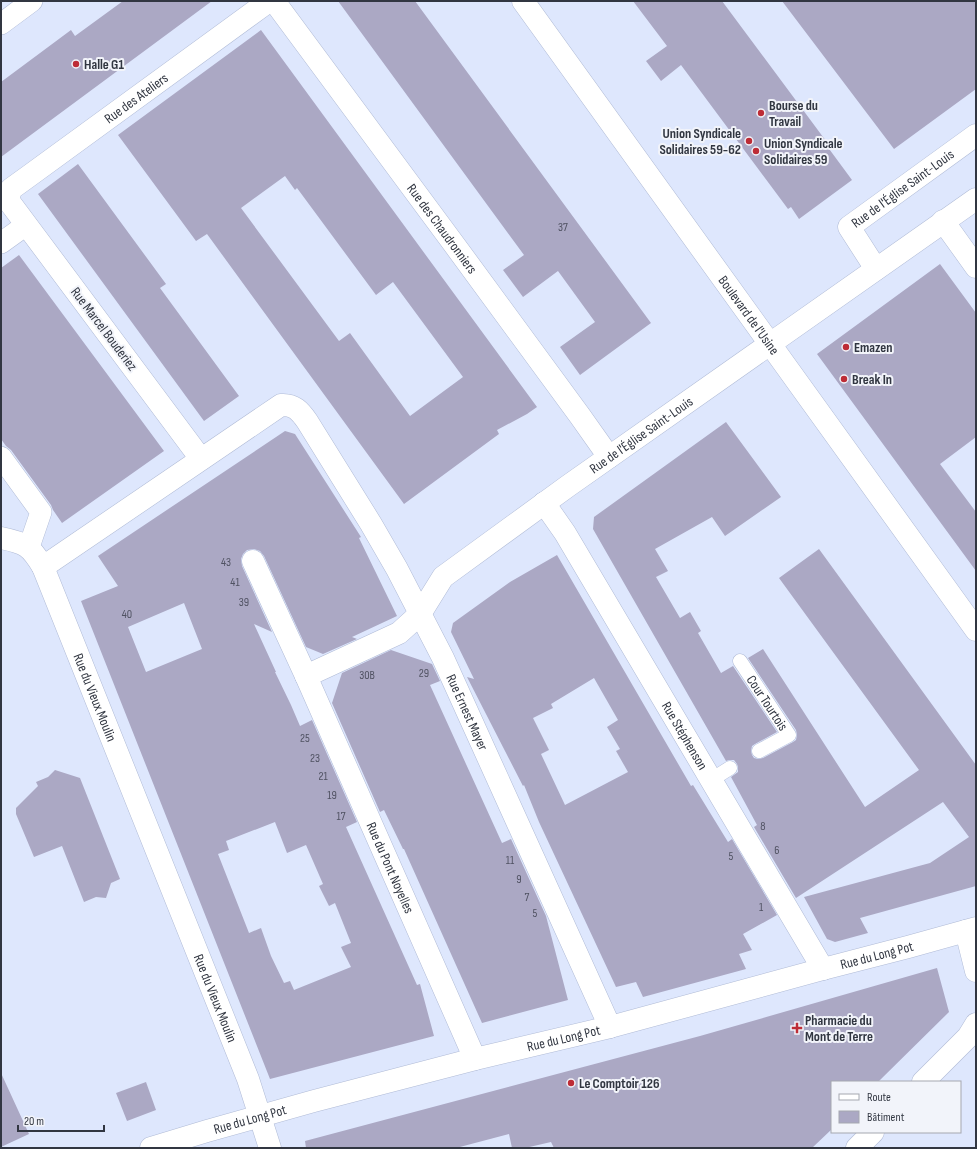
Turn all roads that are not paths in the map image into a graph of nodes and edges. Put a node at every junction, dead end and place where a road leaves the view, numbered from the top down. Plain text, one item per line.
1 (32, 1) edge
2 (269, 1) edge
3 (274, 1) edge
4 (523, 1) edge
5 (1, 24) edge
6 (976, 135) edge
7 (976, 199) edge
8 (8, 200) joint
9 (943, 221) junction
10 (26, 225) junction
11 (1, 243) edge
12 (976, 267) edge
13 (876, 269) junction
14 (770, 343) junction
15 (1, 457) edge
16 (609, 457) junction
17 (201, 459) junction
18 (544, 503) junction
19 (1, 538) edge
20 (29, 547) junction
21 (253, 560) dead end
22 (43, 567) junction
23 (420, 614) junction
24 (976, 630) edge
25 (740, 662) dead end
26 (306, 676) junction
27 (759, 751) dead end
28 (730, 768) dead end
29 (711, 780) junction
30 (971, 930) edge
31 (822, 969) junction
32 (976, 971) edge
33 (976, 1024) edge
34 (610, 1027) junction
35 (475, 1059) junction
36 (924, 1081) edge
37 (260, 1116) junction
38 (872, 1133) edge
39 (151, 1148) edge
40 (270, 1148) edge
41 (857, 1148) edge

1 - 5 street
2 - 8 street, Rue des Ateliers
3 - 16 street, Rue des Chaudronniers
4 - 14 street, Boulevard de l'Usine
6 - 13 street, Rue de l'Église Saint-Louis
7 - 9 street, Rue de l'Église Saint-Louis
8 - 10 street, Rue Marcel Bouderiez
9 - 12 street
9 - 13 street, Rue de l'Église Saint-Louis
10 - 11 street
10 - 17 street, Rue Marcel Bouderiez
13 - 14 street, Rue de l'Église Saint-Louis
14 - 16 street, Rue de l'Église Saint-Louis
14 - 24 street, Boulevard de l'Usine
15 - 20 street
16 - 18 street, Rue de l'Église Saint-Louis
17 - 22 street
17 - 23 street, Rue Ernest Mayer
18 - 23 street, Rue de l'Église Saint-Louis
18 - 29 street, Rue Stéphenson
19 - 20 street
20 - 22 street, Rue du Vieux Moulin
21 - 26 street, Rue du Pont Noyelles
22 - 37 street, Rue du Vieux Moulin
23 - 26 street
23 - 34 street, Rue Ernest Mayer
25 - 27 lane, Cour Tourtois
26 - 35 street, Rue du Pont Noyelles
28 - 29 lane
29 - 31 street, Rue Stéphenson
30 - 31 street, Rue du Long Pot
30 - 32 street
31 - 34 street, Rue du Long Pot
33 - 36 street
34 - 35 street, Rue du Long Pot
35 - 37 street, Rue du Long Pot
37 - 39 street, Rue du Long Pot
37 - 40 street, Rue du Vieux Moulin
38 - 41 street

